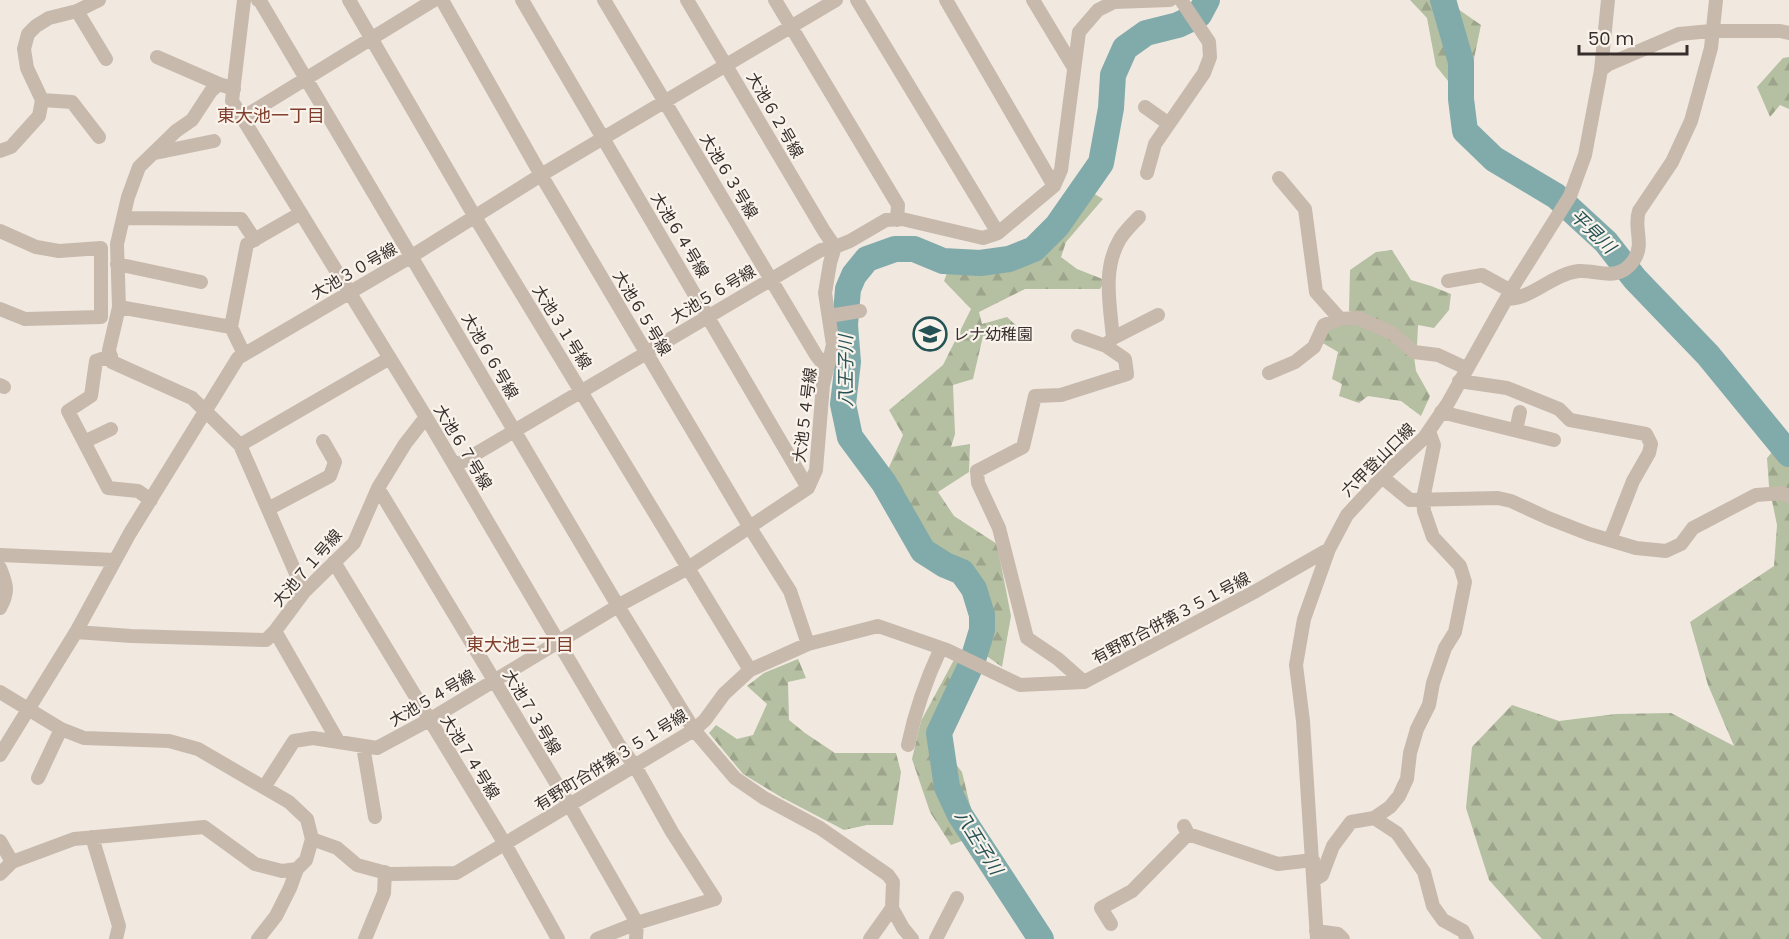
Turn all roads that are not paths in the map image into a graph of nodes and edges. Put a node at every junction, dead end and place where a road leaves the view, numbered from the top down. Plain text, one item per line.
1 (99, 0) edge
2 (244, 0) edge
3 (258, 0) edge
4 (349, 0) edge
5 (434, 0) edge
6 (442, 0) edge
7 (522, 0) edge
8 (604, 0) edge
9 (687, 0) edge
10 (775, 0) edge
11 (836, 0) edge
12 (858, 0) edge
13 (946, 0) edge
14 (1033, 0) edge
15 (1608, 0) edge
16 (1716, 0) edge
17 (1114, 1) edge
18 (1178, 1) edge
19 (77, 11) junction
20 (792, 27) junction
21 (1711, 31) junction
22 (1789, 33) edge
23 (371, 38) junction
24 (157, 57) dead end
25 (106, 59) dead end
26 (726, 64) junction
27 (1074, 68) junction
28 (1600, 70) junction
29 (306, 80) junction
30 (219, 84) junction
31 (234, 89) junction
32 (42, 100) junction
33 (665, 102) junction
34 (1145, 107) dead end
35 (242, 118) junction
36 (1169, 124) junction
37 (99, 136) dead end
38 (603, 138) junction
39 (214, 141) dead end
40 (0, 151) edge
41 (153, 153) junction
42 (1147, 173) dead end
43 (541, 175) junction
44 (1279, 177) dead end
45 (1054, 186) junction
46 (301, 213) junction
47 (1139, 217) dead end
48 (123, 218) junction
49 (475, 218) junction
50 (897, 220) junction
51 (0, 231) edge
52 (998, 233) junction
53 (255, 240) junction
54 (835, 247) junction
55 (412, 256) junction
56 (117, 264) junction
57 (772, 279) junction
58 (1448, 281) dead end
59 (201, 282) dead end
60 (350, 292) junction
61 (1509, 295) junction
62 (119, 307) junction
63 (0, 309) edge
64 (860, 311) dead end
65 (1158, 315) dead end
66 (709, 316) junction
67 (831, 316) junction
68 (1340, 319) junction
69 (231, 327) junction
70 (1078, 336) dead end
71 (1109, 342) junction
72 (647, 353) junction
73 (244, 354) junction
74 (111, 356) junction
75 (390, 357) junction
76 (827, 369) junction
77 (1269, 373) dead end
78 (1463, 374) junction
79 (583, 392) junction
80 (206, 411) junction
81 (1441, 412) junction
82 (1520, 412) dead end
83 (426, 417) junction
84 (111, 429) dead end
85 (1516, 430) junction
86 (1429, 431) junction
87 (515, 432) junction
88 (1554, 440) dead end
89 (323, 441) dead end
90 (84, 442) junction
91 (240, 445) junction
92 (455, 466) junction
93 (1382, 477) junction
94 (378, 488) junction
95 (808, 488) junction
96 (1789, 496) edge
97 (1423, 499) junction
98 (151, 500) junction
99 (268, 508) junction
100 (750, 526) junction
101 (1610, 540) junction
102 (1329, 549) junction
103 (0, 555) edge
104 (115, 560) junction
105 (334, 562) junction
106 (0, 568) edge
107 (688, 568) junction
108 (304, 592) junction
109 (618, 606) junction
110 (0, 608) edge
111 (275, 631) junction
112 (76, 632) junction
113 (559, 642) junction
114 (808, 644) junction
115 (941, 648) junction
116 (750, 670) junction
117 (494, 681) junction
118 (1084, 682) junction
119 (0, 692) edge
120 (29, 709) junction
121 (429, 720) junction
122 (61, 729) junction
123 (694, 730) junction
124 (338, 741) junction
125 (363, 746) junction
126 (908, 746) dead end
127 (0, 755) edge
128 (635, 766) junction
129 (38, 778) dead end
130 (265, 786) junction
131 (570, 806) junction
132 (375, 817) dead end
133 (1374, 818) junction
134 (92, 837) junction
135 (312, 839) junction
136 (0, 841) edge
137 (505, 844) junction
138 (1313, 860) junction
139 (12, 862) junction
140 (297, 869) junction
141 (385, 873) junction
142 (0, 874) edge
143 (1314, 880) junction
144 (957, 898) dead end
145 (892, 909) junction
146 (637, 923) junction
147 (1111, 924) dead end
148 (1316, 935) edge
149 (116, 939) edge
150 (258, 939) edge
151 (365, 939) edge
152 (558, 939) edge
153 (597, 939) edge
154 (636, 939) edge
155 (870, 939) edge
156 (912, 939) edge
157 (936, 939) edge
158 (1343, 939) edge
159 (1467, 939) edge

1 - 19 street
2 - 31 street, 大池６７号線
3 - 29 street, 大池６６号線
4 - 23 street, 大池３１号線
5 - 23 street
6 - 43 street, 大池６５号線
7 - 38 street, 大池６４号線
8 - 33 street, 大池６３号線
9 - 26 street, 大池６２号線
10 - 20 street
11 - 20 street, 大池３０号線
12 - 52 street
13 - 45 street
14 - 27 street
15 - 28 street, 六甲登山口線
16 - 21 street
17 - 18 street
17 - 27 street
18 - 36 street
19 - 25 street
19 - 32 street
20 - 26 street, 大池３０号線
20 - 50 street
21 - 22 street
21 - 28 street
21 - 61 street
23 - 29 street
23 - 49 street, 大池３１号線
24 - 30 street
26 - 33 street, 大池３０号線
26 - 54 street, 大池６２号線
27 - 45 street
28 - 61 street, 六甲登山口線
29 - 35 street
29 - 55 street, 大池６６号線
30 - 31 street
30 - 41 street
31 - 35 street, 大池６７号線
32 - 37 street
32 - 40 street
33 - 38 street, 大池３０号線
33 - 57 street, 大池６３号線
34 - 36 street
35 - 46 street, 大池６７号線
36 - 42 street
38 - 43 street, 大池３０号線
38 - 66 street, 大池６４号線
39 - 41 street
41 - 48 street
43 - 49 street, 大池３０号線
43 - 72 street, 大池６５号線
44 - 68 street
45 - 52 street
46 - 53 street
46 - 60 street, 大池６７号線
47 - 71 street
48 - 53 street
48 - 56 street
49 - 55 street, 大池３０号線
49 - 79 street, 大池３１号線
50 - 52 street
50 - 54 street
51 - 63 street
53 - 69 street
54 - 57 street, 大池５６号線
54 - 67 street, 大池５４号線
55 - 60 street, 大池３０号線
55 - 87 street, 大池６６号線
56 - 59 street
56 - 62 street
57 - 66 street, 大池５６号線
57 - 76 street, 大池６３号線
58 - 61 street
60 - 73 street, 大池３０号線
60 - 75 street, 大池６７号線
61 - 78 street, 六甲登山口線
62 - 69 street
62 - 74 street
64 - 67 street
65 - 71 street
66 - 72 street, 大池５６号線
66 - 95 street, 大池６４号線
67 - 76 street, 大池５４号線
68 - 77 street
68 - 78 street
69 - 73 street
70 - 71 street
71 - 118 street
72 - 79 street, 大池５６号線
72 - 100 street, 大池６５号線
73 - 80 street, 大池３０号線
74 - 80 street
74 - 90 street
75 - 83 street, 大池６７号線
75 - 91 street
76 - 95 street, 大池５４号線
78 - 81 street, 六甲登山口線
78 - 101 street
79 - 87 street, 大池５６号線
79 - 107 street, 大池３１号線
80 - 91 street
80 - 98 street, 大池３０号線
81 - 85 street
81 - 86 street, 六甲登山口線
82 - 85 street
83 - 92 street, 大池６７号線
83 - 94 street, 大池７１号線
84 - 90 street
85 - 88 street
86 - 93 street, 六甲登山口線
86 - 97 street
87 - 92 street, 大池５６号線
87 - 109 street, 大池６６号線
89 - 99 street
90 - 98 street
91 - 99 street
92 - 113 street, 大池６７号線
93 - 97 street
93 - 102 street, 六甲登山口線
94 - 105 street, 大池７１号線
94 - 117 street, 大池７３号線
95 - 100 street, 大池５４号線
96 - 101 street
97 - 101 street
97 - 133 street
98 - 104 street, 大池３０号線
99 - 108 street
100 - 107 street, 大池５４号線
100 - 114 street, 大池６５号線
102 - 118 street, 有野町合併第３５１号線
102 - 138 street, 六甲登山口線
103 - 104 street
104 - 112 street, 大池３０号線
105 - 108 street, 大池７１号線
105 - 121 street, 大池７４号線
106 - 110 street
107 - 109 street, 大池５４号線
107 - 116 street, 大池３１号線
108 - 111 street, 大池７１号線
109 - 113 street, 大池５４号線
109 - 123 street, 大池６６号線
111 - 112 street
111 - 124 street, 大池７１号線
112 - 120 street, 大池３０号線
113 - 117 street, 大池５４号線
113 - 128 street, 大池６７号線
114 - 115 street, 有野町合併第３５１号線
114 - 116 street, 有野町合併第３５１号線
115 - 118 street, 有野町合併第３５１号線
115 - 126 street
116 - 123 street, 有野町合併第３５１号線
117 - 121 street, 大池５４号線
117 - 131 street, 大池７３号線
119 - 120 street
120 - 122 street
120 - 127 street, 大池３０号線
121 - 125 street, 大池５４号線
121 - 137 street, 大池７４号線
122 - 129 street
122 - 130 street
123 - 128 street, 有野町合併第３５１号線
123 - 145 street, 大池６６号線
124 - 125 street, 大池５４号線
124 - 130 street, 大池５４号線
125 - 132 street
128 - 131 street, 有野町合併第３５１号線
128 - 146 street, 大池６７号線
130 - 135 street
131 - 137 street, 有野町合併第３５１号線
131 - 146 street, 大池７３号線
133 - 143 street
133 - 159 street
134 - 139 street
134 - 140 street
134 - 149 street
135 - 140 street
135 - 141 street, 有野町合併第３５１号線
136 - 139 street
137 - 141 street, 有野町合併第３５１号線
137 - 152 street, 大池７４号線
138 - 143 street, 六甲登山口線
138 - 147 street
139 - 142 street
140 - 150 street
141 - 151 street
143 - 148 street, 六甲登山口線
144 - 157 street
145 - 155 street
145 - 156 street
146 - 153 street
146 - 154 street
148 - 158 street

